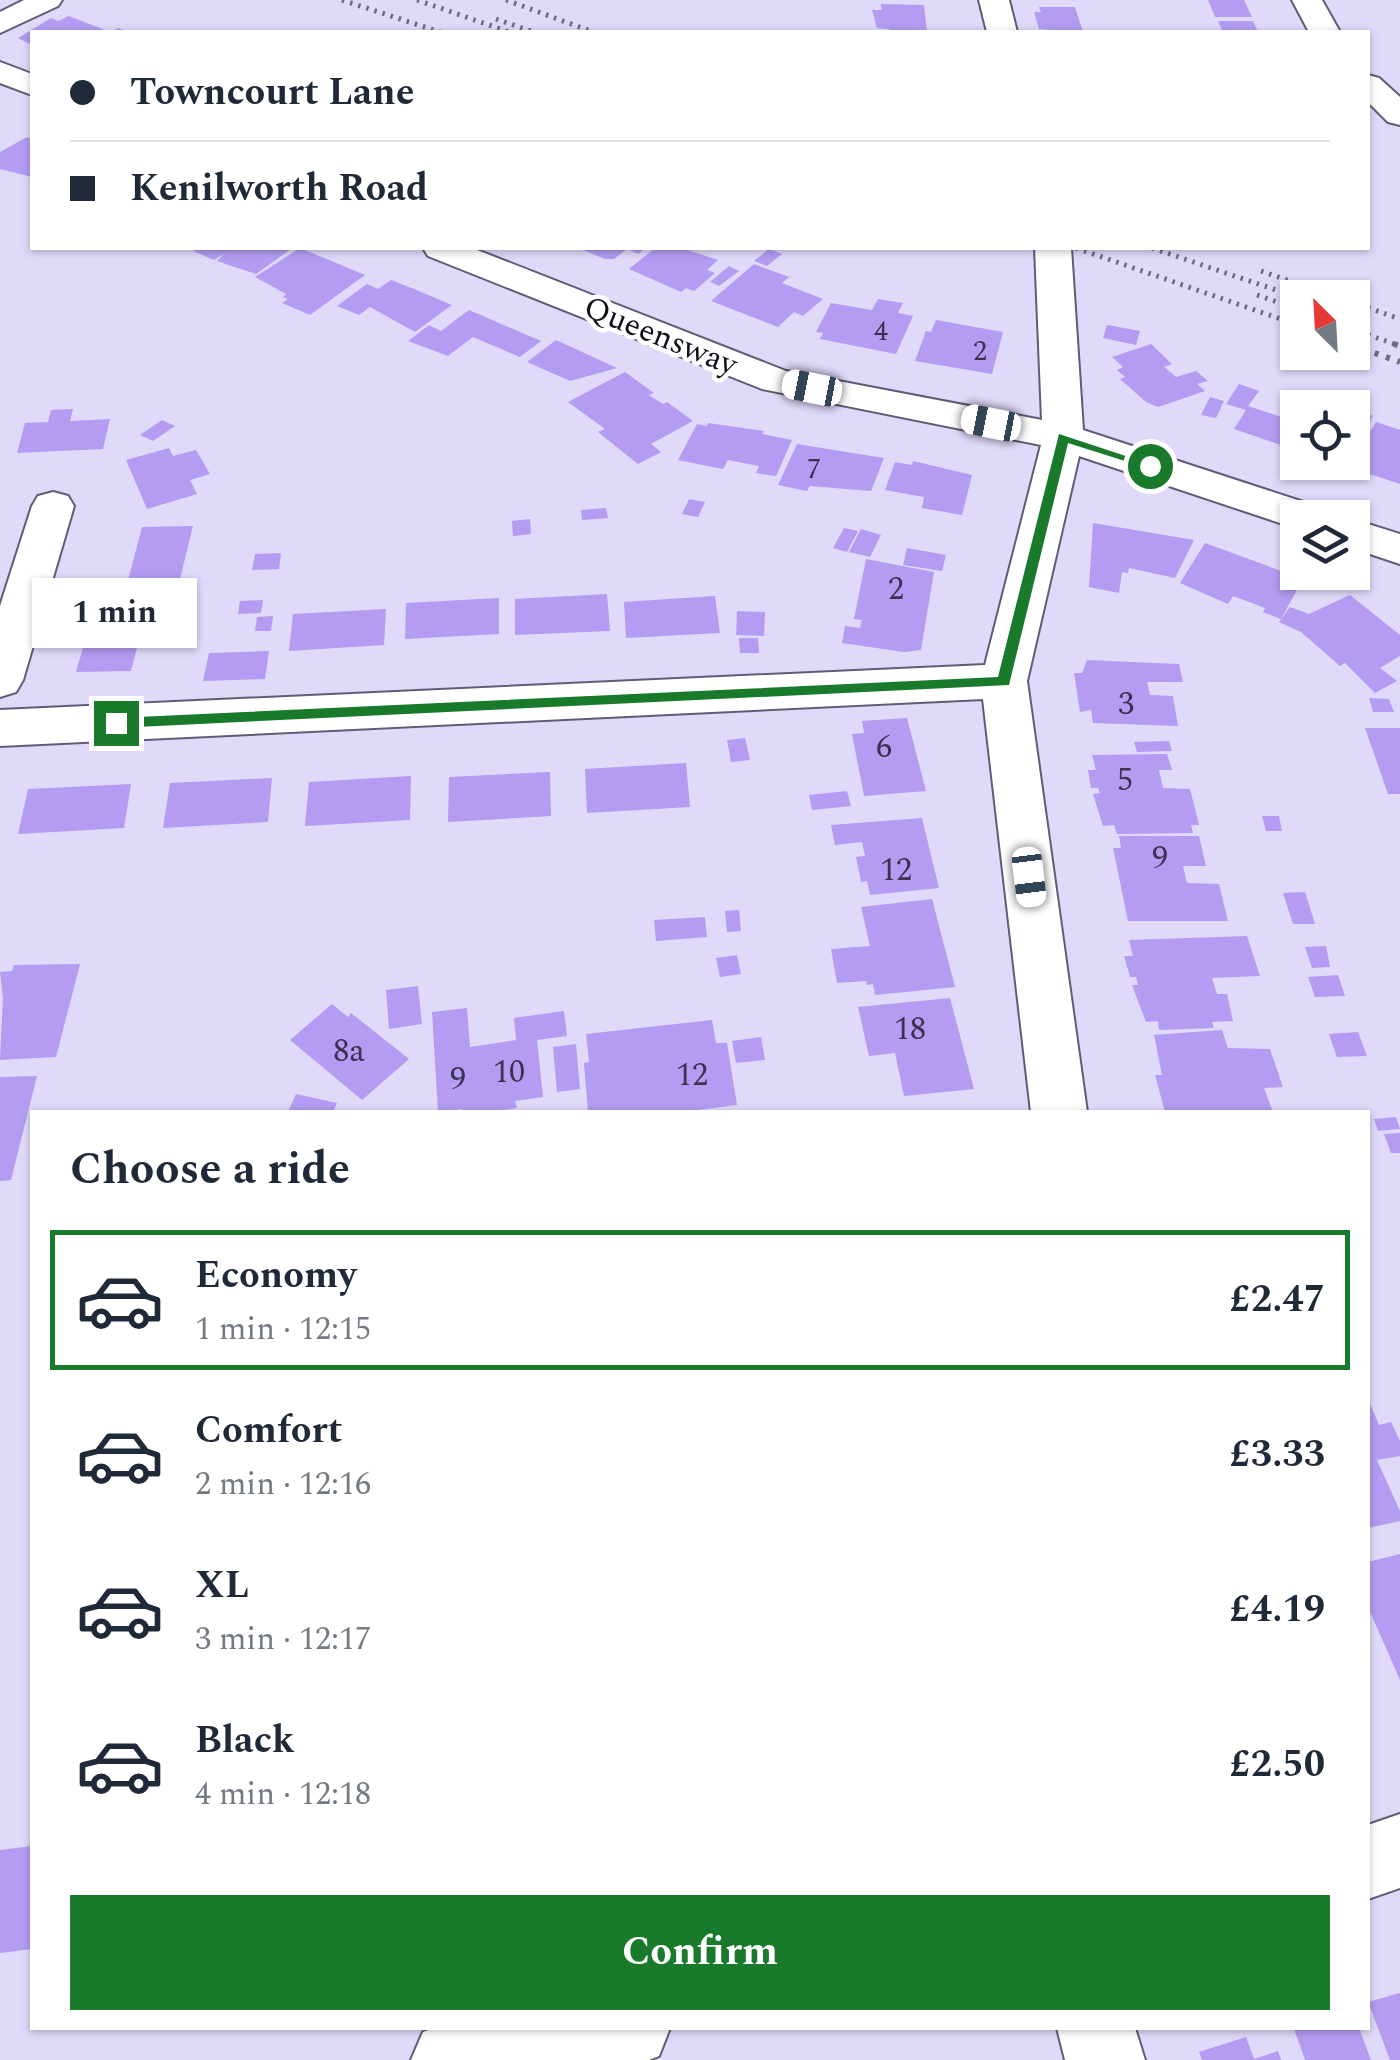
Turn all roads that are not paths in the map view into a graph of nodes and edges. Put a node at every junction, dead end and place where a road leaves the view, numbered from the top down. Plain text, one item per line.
1 (46, 0) edge
2 (994, 0) edge
3 (1307, 0) edge
4 (0, 24) edge
5 (1002, 30) edge
6 (1323, 30) edge
7 (0, 72) edge
8 (30, 84) edge
9 (1370, 88) edge
10 (1400, 114) edge
11 (446, 250) edge
12 (1053, 250) edge
13 (1063, 437) junction
14 (53, 506) dead end
15 (1280, 509) edge
16 (1370, 539) edge
17 (1400, 548) edge
18 (0, 680) edge
19 (1004, 681) junction
20 (0, 728) edge
21 (1059, 1110) edge
22 (1400, 1850) edge
23 (1370, 1861) edge
24 (620, 2030) edge
25 (1097, 2030) edge
26 (450, 2060) edge
27 (1106, 2060) edge

1 - 4 street
2 - 5 street
3 - 6 street
7 - 8 street
9 - 10 street
11 - 13 street, Queensway
12 - 13 street
13 - 15 street, Queensway
13 - 19 street
14 - 18 street
16 - 17 street
19 - 20 street
19 - 21 street
22 - 23 street
24 - 26 street
25 - 27 street

